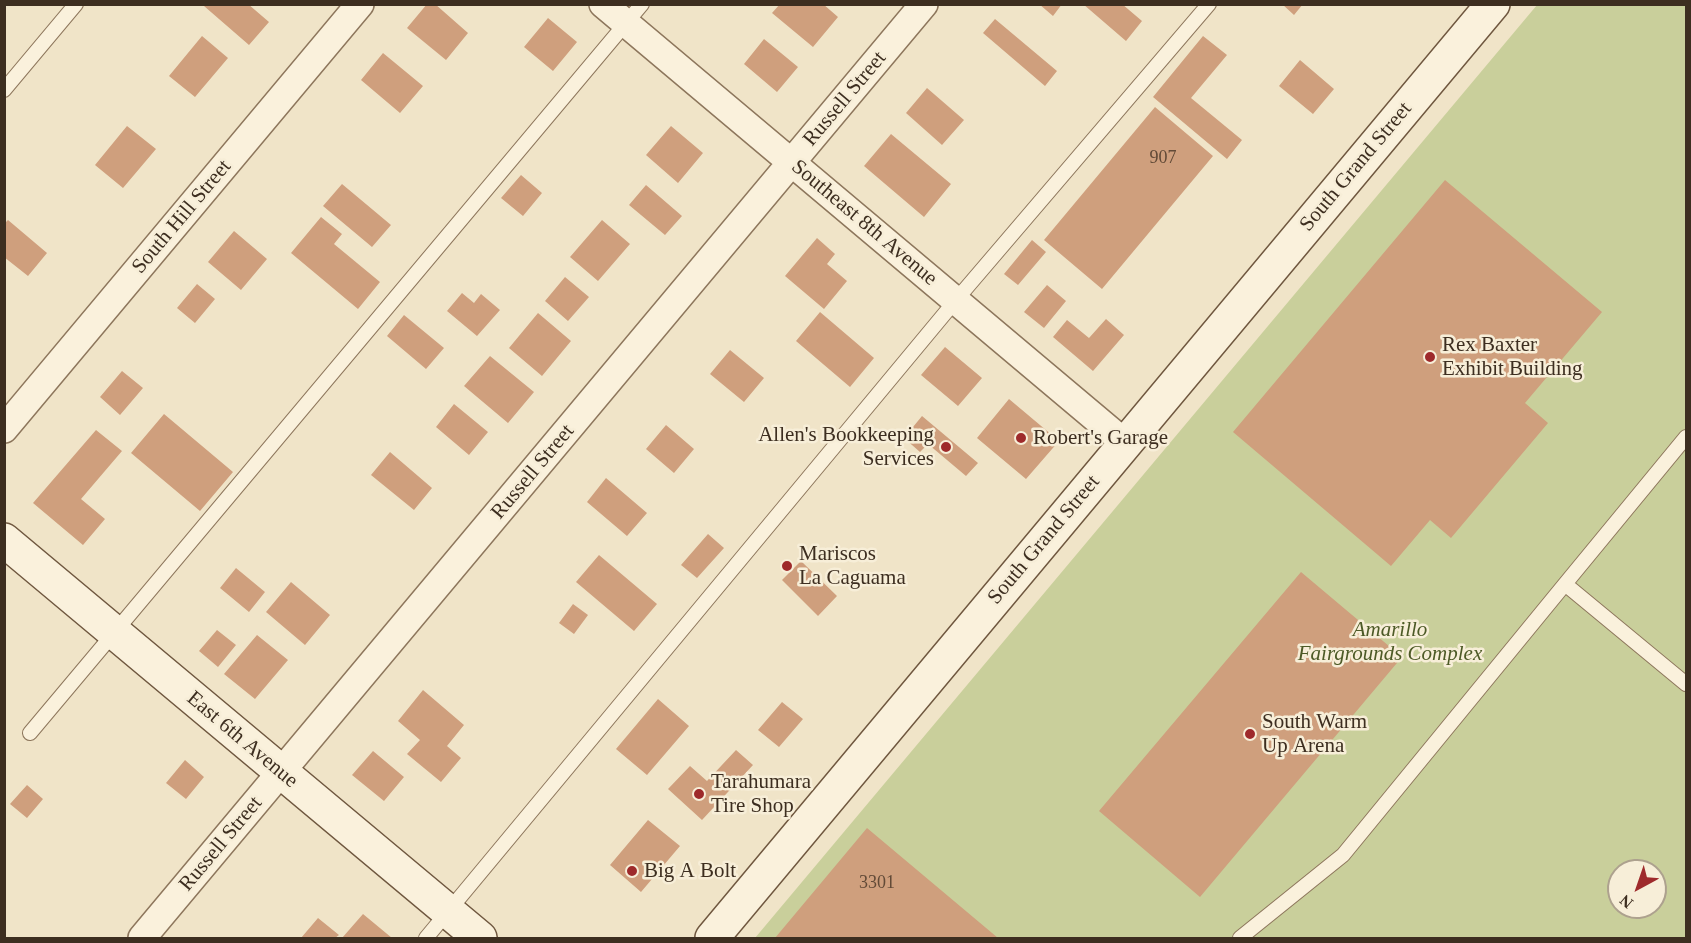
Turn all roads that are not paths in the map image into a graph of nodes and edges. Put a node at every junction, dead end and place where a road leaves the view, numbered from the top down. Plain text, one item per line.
1 (76, 4) edge
2 (360, 4) edge
3 (603, 4) edge
4 (924, 4) edge
5 (1209, 4) edge
6 (1493, 4) edge
7 (634, 14) edge
8 (4, 90) edge
9 (792, 162) junction
10 (956, 300) junction
11 (4, 429) edge
12 (1686, 437) edge
13 (1125, 443) junction
14 (4, 540) edge
15 (1565, 584) junction
16 (114, 633) junction
17 (1686, 684) edge
18 (30, 733) dead end
19 (281, 773) junction
20 (448, 912) junction
21 (142, 939) edge
22 (426, 939) edge
23 (480, 939) edge
24 (712, 939) edge
25 (1240, 939) edge

1 - 8 lane
2 - 11 street, South Hill Street
3 - 7 street, Southeast 8th Avenue
4 - 9 street, Russell Street
5 - 10 lane
6 - 13 main road, South Grand Street
7 - 9 street, Southeast 8th Avenue
7 - 16 lane
9 - 10 street, Southeast 8th Avenue
9 - 19 street, Russell Street
10 - 13 street, Southeast 8th Avenue
10 - 20 lane
12 - 15 lane
13 - 24 main road, South Grand Street
14 - 16 main road, East 6th Avenue
15 - 17 lane
15 - 25 lane
16 - 18 lane
16 - 19 main road, East 6th Avenue
19 - 20 main road, East 6th Avenue
19 - 21 street, Russell Street
20 - 22 lane
20 - 23 main road, East 6th Avenue

